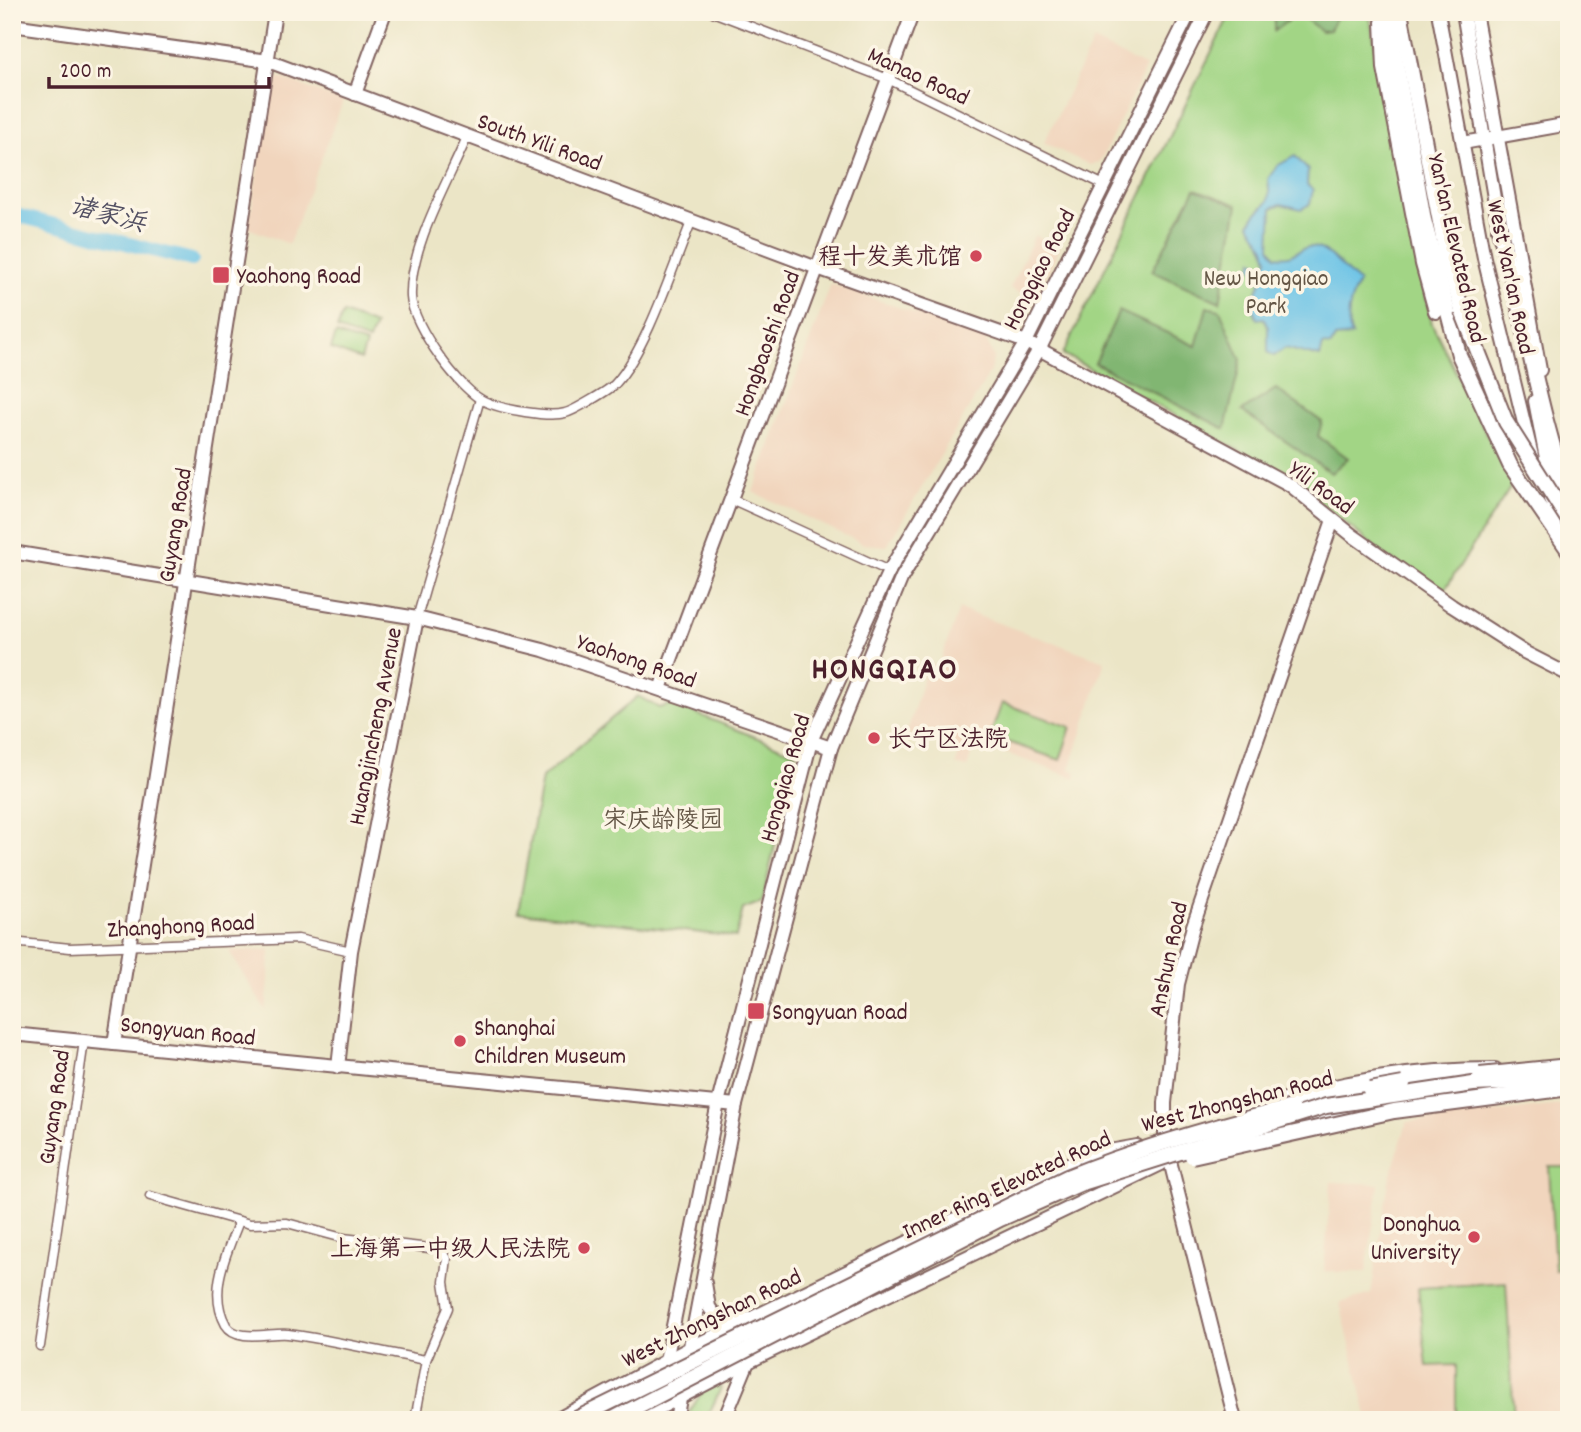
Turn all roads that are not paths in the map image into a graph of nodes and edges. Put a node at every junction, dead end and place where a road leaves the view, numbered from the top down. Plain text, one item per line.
1 (275, 12) edge
2 (385, 12) edge
3 (713, 12) edge
4 (913, 12) edge
5 (1190, 12) edge
6 (1207, 12) edge
7 (1386, 12) edge
8 (1400, 12) edge
9 (1438, 12) edge
10 (1463, 12) edge
11 (1475, 12) edge
12 (12, 25) edge
13 (268, 61) junction
14 (888, 79) junction
15 (355, 94) junction
16 (1569, 124) edge
17 (467, 137) junction
18 (1491, 138) junction
19 (1463, 143) junction
20 (1104, 185) junction
21 (692, 220) junction
22 (1499, 230) junction
23 (817, 268) junction
24 (1026, 342) junction
25 (1040, 348) junction
26 (1459, 355) junction
27 (481, 399) junction
28 (1569, 477) edge
29 (1569, 496) edge
30 (731, 499) junction
31 (1569, 505) edge
32 (1333, 520) junction
33 (1564, 522) edge
34 (1569, 534) edge
35 (1569, 544) edge
36 (1569, 551) edge
37 (12, 552) edge
38 (889, 571) junction
39 (902, 578) junction
40 (186, 581) junction
41 (417, 618) junction
42 (1569, 675) edge
43 (660, 689) junction
44 (811, 741) junction
45 (831, 748) junction
46 (12, 942) edge
47 (128, 947) junction
48 (351, 951) junction
49 (12, 1034) edge
50 (84, 1041) junction
51 (114, 1044) junction
52 (1569, 1066) edge
53 (338, 1067) junction
54 (1569, 1072) edge
55 (1469, 1076) junction
56 (1566, 1086) edge
57 (718, 1103) junction
58 (736, 1105) junction
59 (1203, 1129) junction
60 (1165, 1141) junction
61 (1170, 1159) junction
62 (150, 1196) dead end
63 (239, 1221) junction
64 (704, 1275) junction
65 (750, 1320) junction
66 (40, 1346) dead end
67 (688, 1349) junction
68 (426, 1360) junction
69 (665, 1362) junction
70 (748, 1362) junction
71 (681, 1397) junction
72 (655, 1415) edge
73 (415, 1420) edge
74 (556, 1420) edge
75 (574, 1420) edge
76 (611, 1420) edge
77 (637, 1420) edge
78 (676, 1420) edge
79 (724, 1420) edge
80 (1235, 1420) edge

1 - 13 main road, Guyang Road
2 - 15 main road
3 - 14 street, Manao Road
4 - 14 main road, Hongbaoshi Road
5 - 20 main road, Hongqiao Road
6 - 25 main road, Hongqiao Road
7 - 26 highway, Yan'an Elevated Road
7 - 26 highway
8 - 33 highway, Yan'an Elevated Road, bridge
9 - 19 main road, West Yan'an Road
10 - 18 main road, West Yan'an Road
11 - 18 main road, West Yan'an Road
12 - 13 main road, South Yili Road
13 - 15 main road, South Yili Road
13 - 40 main road, Guyang Road
14 - 20 street, Manao Road
14 - 23 main road, Hongbaoshi Road
15 - 17 main road, South Yili Road
16 - 18 main road
17 - 21 main road, South Yili Road
17 - 27 street
18 - 19 main road
18 - 22 main road, West Yan'an Road
18 - 28 main road
19 - 33 main road, West Yan'an Road
20 - 24 main road, Hongqiao Road
21 - 23 main road, South Yili Road
21 - 27 street
22 - 29 highway
22 - 31 main road, West Yan'an Road
23 - 24 main road, South Yili Road
23 - 30 main road, Hongbaoshi Road
24 - 25 main road, South Yili Road
24 - 38 main road, Hongqiao Road
25 - 32 main road, Yili Road
25 - 39 main road, Hongqiao Road
26 - 36 highway, Yan'an Elevated Road
27 - 41 street, Huangjincheng Avenue
30 - 38 street
30 - 43 main road, Hongbaoshi Road
32 - 42 main road, Yili Road
32 - 60 main road, Anshun Road
33 - 34 main road
33 - 35 main road, West Yan'an Road
37 - 40 main road, Yaohong Road
38 - 39 street
38 - 44 main road, Hongqiao Road
39 - 45 main road, Hongqiao Road
40 - 41 main road, Yaohong Road
40 - 47 main road, Guyang Road
41 - 43 main road, Yaohong Road
41 - 48 main road, Huangjincheng Avenue
43 - 44 main road, Yaohong Road
44 - 45 main road, Yaohong Road
44 - 57 main road, Hongqiao Road
45 - 58 main road, Hongqiao Road
46 - 47 street, Zhanghong Road
47 - 48 street, Zhanghong Road
47 - 51 main road, Guyang Road
48 - 53 main road, Huangjincheng Avenue
49 - 50 main road, Songyuan Road
50 - 51 main road, Songyuan Road
50 - 66 street, Guyang Road
51 - 53 main road, Songyuan Road
52 - 55 highway, bridge
53 - 57 main road, Songyuan Road
54 - 55 highway, Inner Ring Elevated Road, bridge
54 - 59 highway, bridge
54 - 60 main road, West Zhongshan Road
55 - 59 highway, Inner Ring Elevated Road, bridge
56 - 61 main road, West Zhongshan Road
56 - 76 highway, Inner Ring Elevated Road, bridge
57 - 58 main road, Songyuan Road
57 - 69 main road, Hongqiao Road
58 - 64 main road, Hongqiao Road
59 - 75 highway, Inner Ring Elevated Road, bridge
60 - 61 main road, Anshun Road
60 - 65 main road, West Zhongshan Road
61 - 70 main road, West Zhongshan Road
61 - 80 main road, Anshun Road
62 - 63 street
63 - 68 street
63 - 68 street
64 - 65 main road
64 - 67 main road, Hongqiao Road
65 - 67 main road, West Zhongshan Road
67 - 69 main road, West Zhongshan Road
67 - 71 main road, Hongqiao Road
68 - 73 street
69 - 72 main road, Hongqiao Road
69 - 74 main road, West Zhongshan Road
70 - 71 main road, West Zhongshan Road
70 - 79 main road
71 - 72 main road, West Zhongshan Road
71 - 78 main road, Hongqiao Road
72 - 77 main road, West Zhongshan Road

